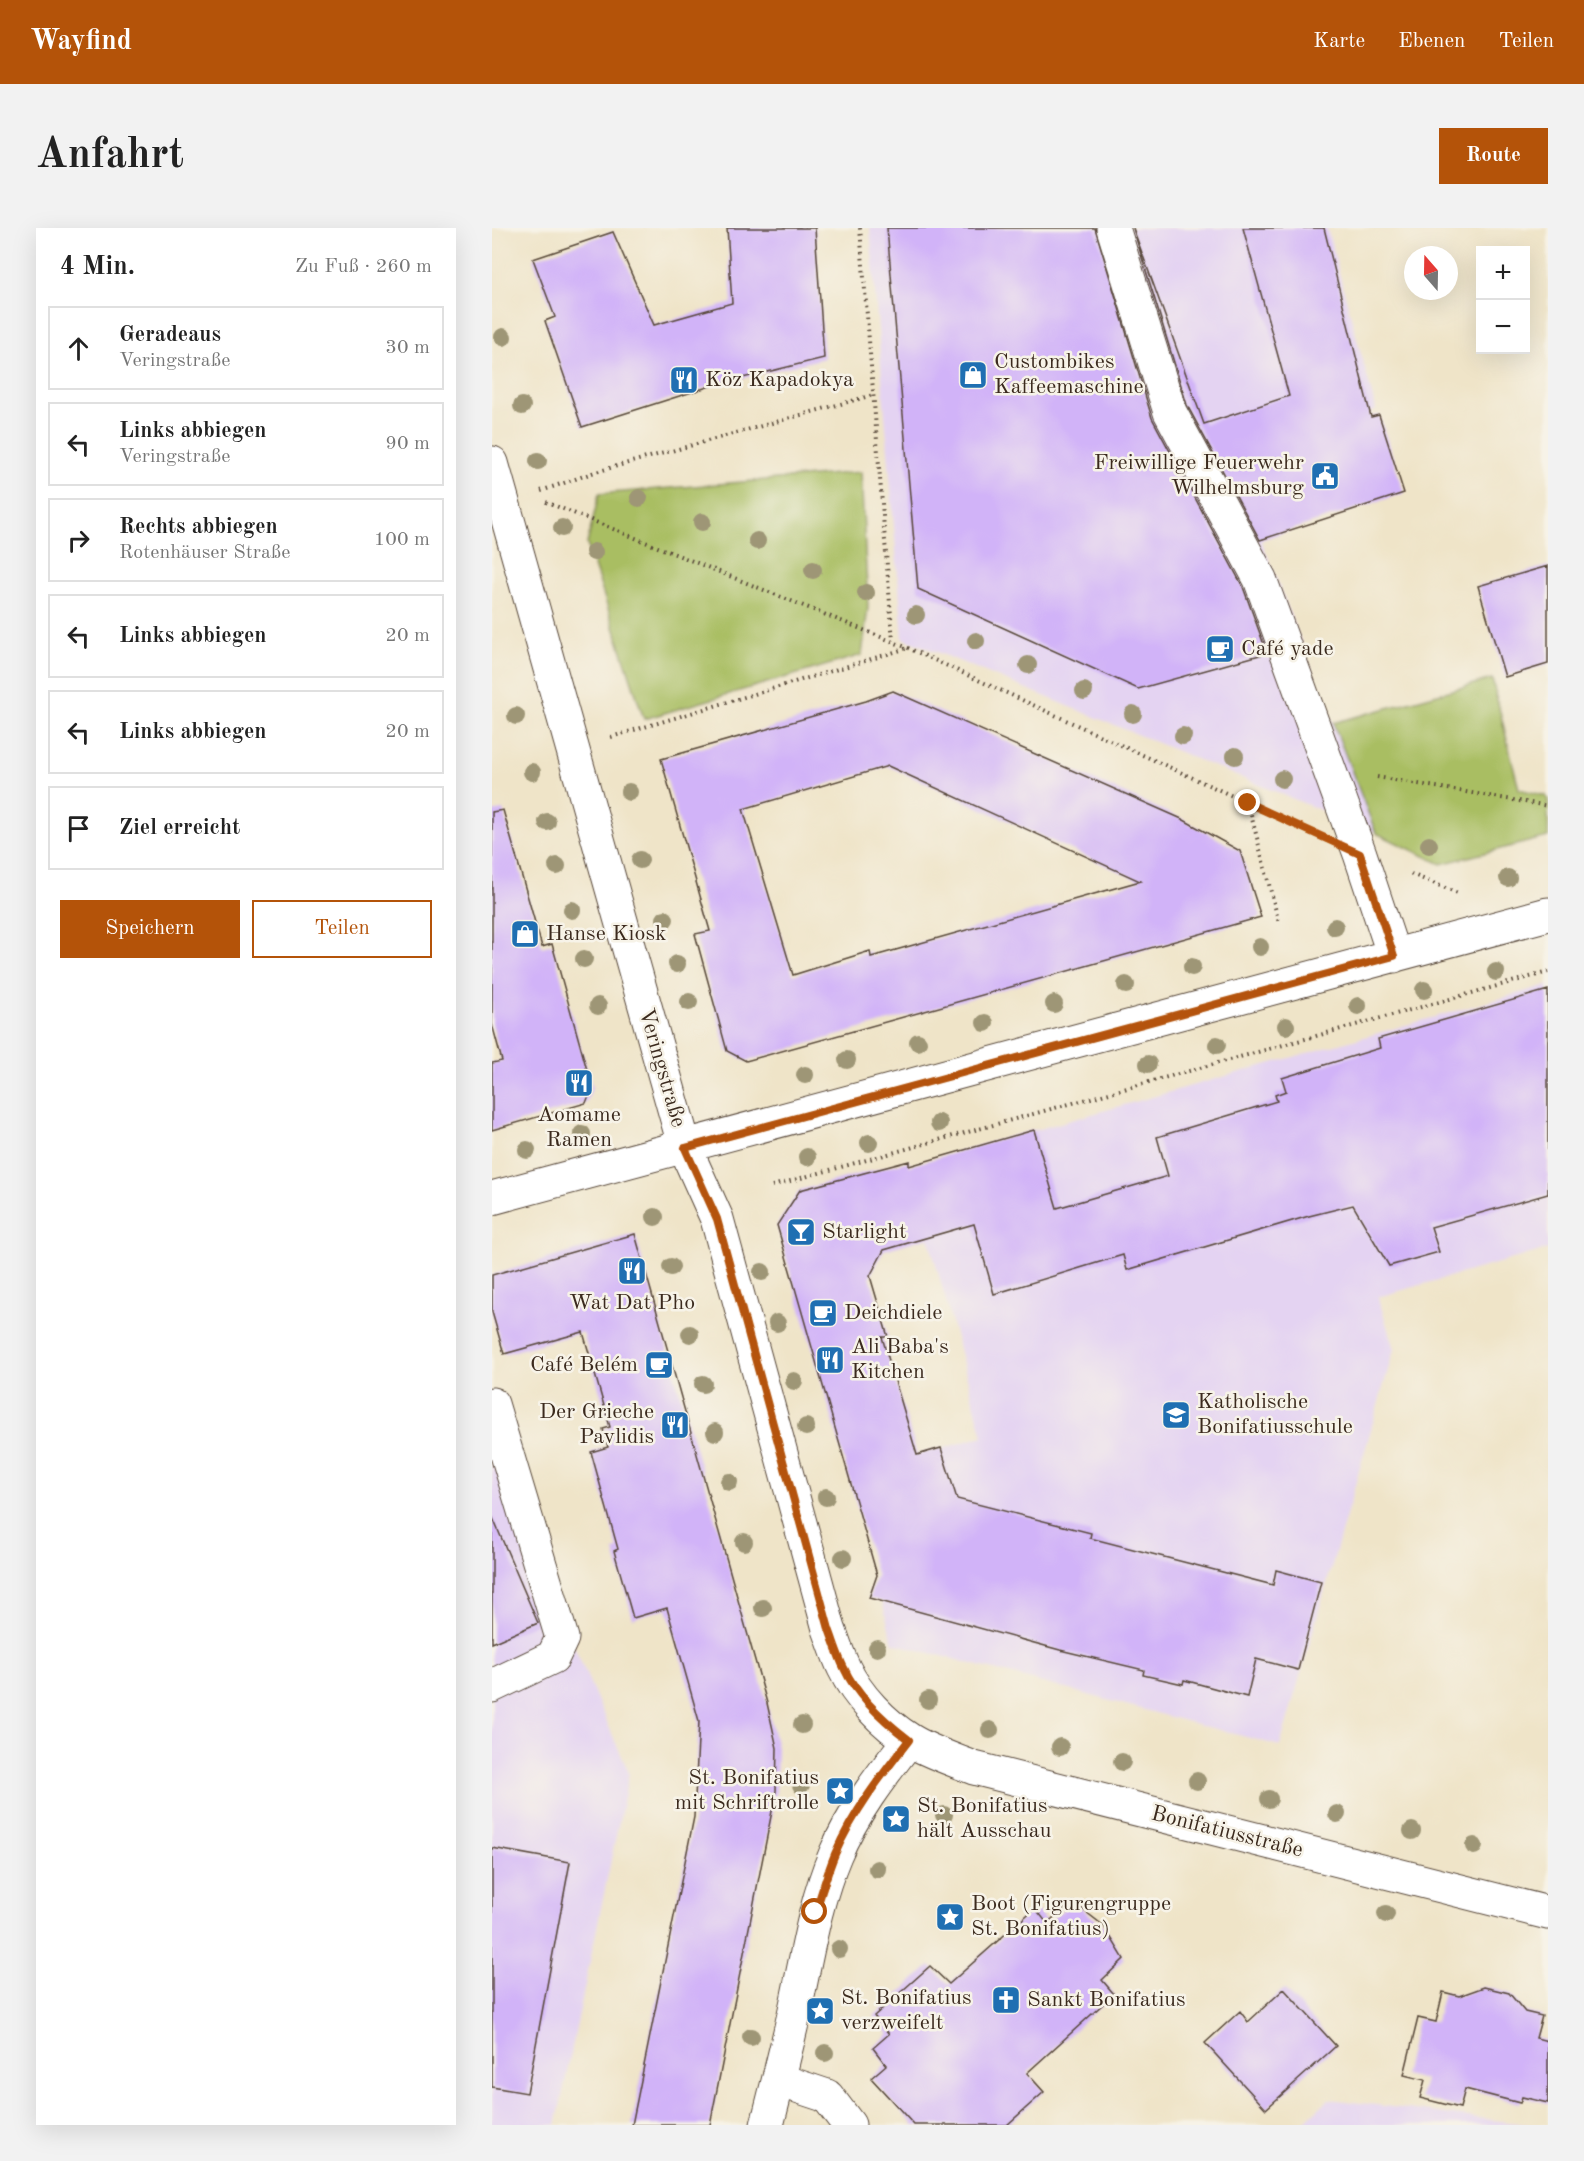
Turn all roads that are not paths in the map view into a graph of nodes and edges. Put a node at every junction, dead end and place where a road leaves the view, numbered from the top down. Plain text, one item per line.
1 (1113, 228) edge
2 (494, 476) edge
3 (1548, 914) edge
4 (1394, 956) junction
5 (685, 1148) junction
6 (492, 1198) edge
7 (492, 1404) edge
8 (492, 1686) edge
9 (909, 1740) junction
10 (1548, 1913) edge
11 (779, 2080) junction
12 (767, 2125) edge
13 (849, 2125) edge

1 - 4 street
2 - 5 street, Veringstraße
3 - 4 street
4 - 5 street
5 - 6 street
5 - 9 street, Veringstraße
7 - 8 street
9 - 10 street, Bonifatiusstraße
9 - 11 street
11 - 12 street
11 - 13 street

